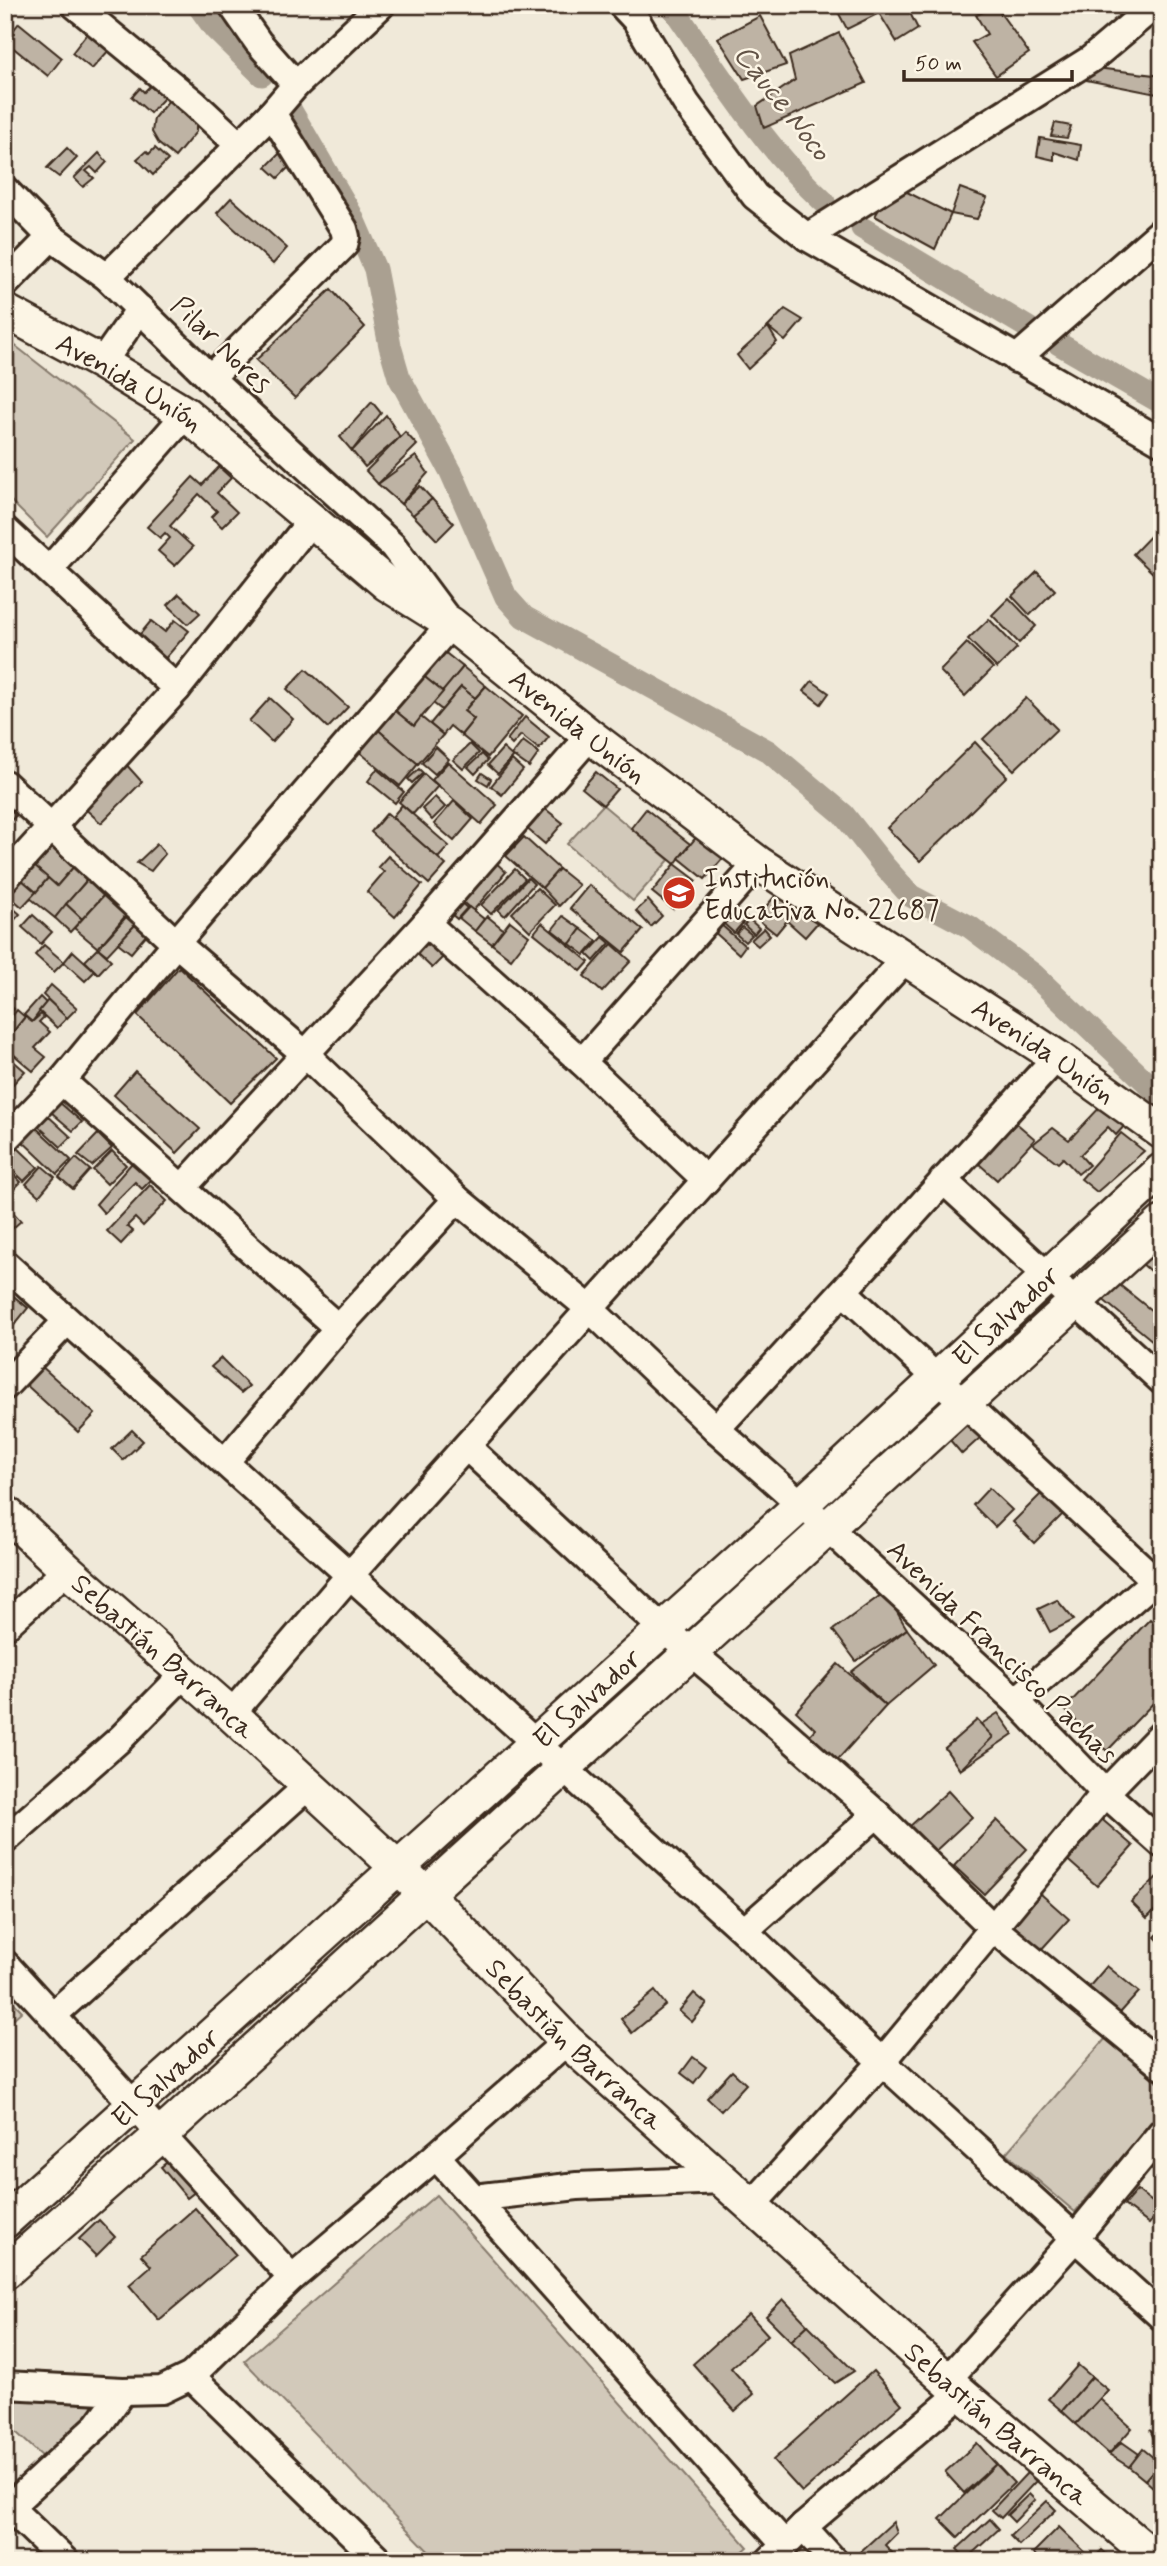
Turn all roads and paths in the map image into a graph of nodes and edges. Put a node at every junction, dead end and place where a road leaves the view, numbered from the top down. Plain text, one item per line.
1 (75, 5) edge
2 (232, 5) edge
3 (381, 5) edge
4 (622, 5) edge
5 (1155, 5) edge
6 (296, 85) junction
7 (272, 113) junction
8 (239, 145) junction
9 (5, 190) edge
10 (1162, 231) edge
11 (51, 237) junction
12 (807, 237) junction
13 (107, 276) junction
14 (5, 284) edge
15 (140, 309) junction
16 (5, 311) edge
17 (1016, 359) junction
18 (102, 363) junction
19 (210, 378) junction
20 (186, 414) junction
21 (1162, 442) edge
22 (311, 521) junction
23 (5, 530) edge
24 (49, 570) junction
25 (451, 624) junction
26 (177, 688) junction
27 (590, 736) junction
28 (5, 784) edge
29 (52, 825) junction
30 (758, 863) junction
31 (5, 878) edge
32 (426, 923) junction
33 (176, 943) junction
34 (906, 958) junction
35 (304, 1053) junction
36 (1058, 1057) junction
37 (582, 1062) junction
38 (62, 1081) junction
39 (1162, 1132) edge
40 (5, 1140) edge
41 (1162, 1170) edge
42 (706, 1180) junction
43 (943, 1180) junction
44 (183, 1188) junction
45 (457, 1199) junction
46 (1162, 1223) edge
47 (5, 1264) edge
48 (1047, 1274) junction
49 (845, 1292) junction
50 (1076, 1303) junction
51 (589, 1308) junction
52 (67, 1321) junction
53 (338, 1328) junction
54 (937, 1378) junction
55 (1162, 1381) edge
56 (5, 1386) edge
57 (965, 1404) junction
58 (716, 1429) junction
59 (467, 1447) junction
60 (225, 1462) junction
61 (801, 1505) junction
62 (5, 1512) edge
63 (827, 1527) junction
64 (66, 1570) junction
65 (350, 1575) junction
66 (1156, 1587) edge
67 (5, 1626) edge
68 (662, 1628) junction
69 (692, 1653) junction
70 (186, 1673) junction
71 (1016, 1701) junction
72 (231, 1714) junction
73 (1162, 1734) edge
74 (536, 1745) junction
75 (563, 1769) junction
76 (308, 1786) junction
77 (1105, 1793) junction
78 (877, 1814) junction
79 (5, 1840) edge
80 (1162, 1844) edge
81 (398, 1868) junction
82 (425, 1893) junction
83 (992, 1927) junction
84 (744, 1931) junction
85 (5, 1964) edge
86 (53, 2015) junction
87 (567, 2041) junction
88 (882, 2062) junction
89 (1162, 2066) edge
90 (133, 2105) junction
91 (1162, 2132) edge
92 (160, 2136) junction
93 (436, 2156) junction
94 (723, 2180) junction
95 (474, 2199) junction
96 (752, 2205) junction
97 (10, 2208) edge
98 (1074, 2238) junction
99 (5, 2272) edge
100 (292, 2278) junction
101 (1162, 2317) edge
102 (191, 2376) junction
103 (5, 2385) edge
104 (954, 2386) junction
105 (124, 2391) junction
106 (7, 2507) edge
107 (786, 2544) edge
108 (65, 2561) edge
109 (380, 2561) edge
110 (834, 2561) edge
111 (1158, 2561) edge

1 - 8 street
2 - 6 street
3 - 6 street
4 - 12 street
5 - 12 street
6 - 7 street
7 - 8 street
7 - 19 street
8 - 13 street
9 - 11 street, Pilar Nores
10 - 17 street
11 - 13 street, Pilar Nores
11 - 14 street
12 - 17 street
13 - 15 street, Pilar Nores
15 - 18 street
15 - 19 street, Pilar Nores
16 - 18 street, Avenida Unión
17 - 21 street
18 - 20 street, Avenida Unión
19 - 25 street, Pilar Nores
20 - 22 street, Avenida Unión
20 - 24 street
22 - 25 street, Avenida Unión
22 - 26 street
23 - 24 street
24 - 26 street
25 - 27 street, Avenida Unión
25 - 33 street
26 - 29 street
27 - 30 street, Avenida Unión
27 - 32 street
28 - 29 street, Avenida Francisco Pachas
29 - 31 street
29 - 33 street, Avenida Francisco Pachas
30 - 34 street, Avenida Unión
30 - 37 street
32 - 35 street
32 - 37 street
33 - 35 street, Avenida Francisco Pachas
33 - 38 street
34 - 36 street, Avenida Unión
34 - 42 street
35 - 44 street
35 - 45 street, Avenida Francisco Pachas
36 - 39 street, Avenida Unión
36 - 43 street
37 - 42 street
38 - 40 street
38 - 44 street
41 - 48 street, El Salvador
42 - 51 street
43 - 48 street
43 - 49 street
44 - 53 street
45 - 51 street, Avenida Francisco Pachas
45 - 53 street
46 - 50 street, El Salvador
47 - 52 street
48 - 50 street
48 - 54 street, El Salvador
49 - 54 street
49 - 58 street
50 - 55 street
50 - 57 street, El Salvador
51 - 58 street, Avenida Francisco Pachas
51 - 59 street
52 - 56 street
52 - 60 street
53 - 60 street
54 - 57 street
54 - 61 street, El Salvador
57 - 63 street, El Salvador
57 - 66 street
58 - 61 street, Avenida Francisco Pachas
59 - 65 street
59 - 68 street
60 - 65 street
61 - 63 street, Avenida Francisco Pachas
61 - 68 street, El Salvador
62 - 64 street, Sebastián Barranca
63 - 69 street, El Salvador
63 - 71 street, Avenida Francisco Pachas
64 - 67 street
64 - 70 street, Sebastián Barranca
65 - 72 street
65 - 74 street
66 - 71 street
68 - 69 street
68 - 74 street, El Salvador
69 - 75 street, El Salvador
69 - 78 street
70 - 72 street, Sebastián Barranca
70 - 79 street
71 - 77 street, Avenida Francisco Pachas
72 - 76 street, Sebastián Barranca
73 - 77 street
74 - 75 street
74 - 81 street, El Salvador
75 - 82 street, El Salvador
75 - 84 street
76 - 81 street, Sebastián Barranca
76 - 86 street
77 - 80 street, Avenida Francisco Pachas
77 - 83 street
78 - 83 street
78 - 84 street
81 - 82 street, Sebastián Barranca
81 - 90 street, El Salvador
82 - 87 street, Sebastián Barranca
82 - 92 street, El Salvador
83 - 88 street
83 - 89 street
84 - 88 street
85 - 86 street
86 - 90 street
87 - 93 street
87 - 94 street, Sebastián Barranca
88 - 96 street
88 - 98 street
90 - 92 street
90 - 97 street, El Salvador
91 - 98 street
92 - 99 street, El Salvador
92 - 100 street
93 - 95 street
93 - 100 street
94 - 95 street
94 - 96 street, Sebastián Barranca
95 - 107 street
96 - 104 street, Sebastián Barranca
98 - 101 street
98 - 104 street
100 - 102 street
102 - 105 street
102 - 109 street
103 - 105 street
104 - 107 street
104 - 111 street, Sebastián Barranca
105 - 106 street
106 - 108 street
107 - 110 street

